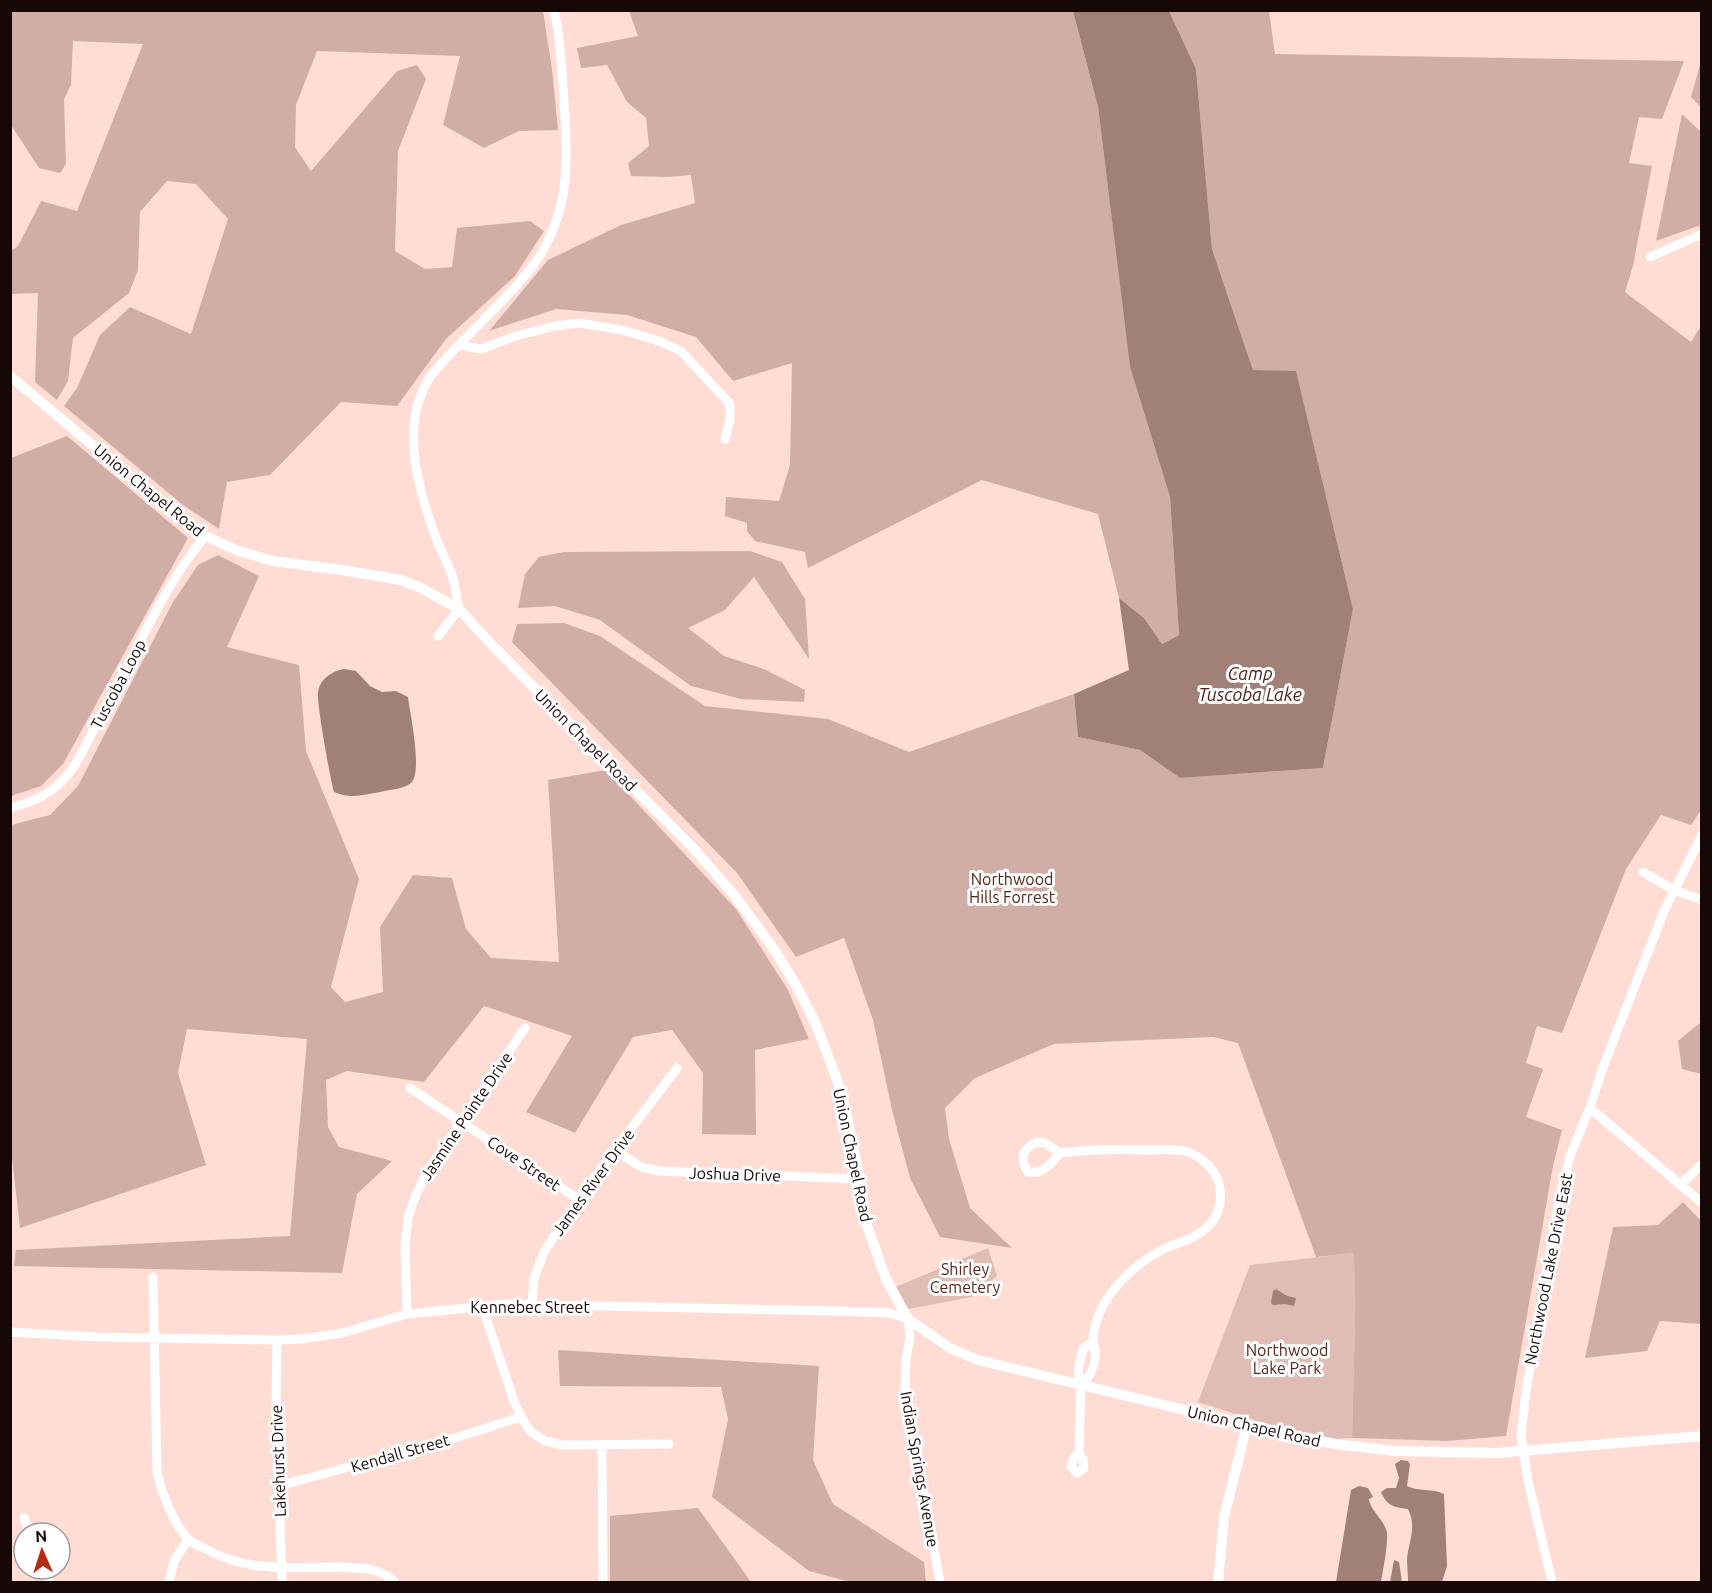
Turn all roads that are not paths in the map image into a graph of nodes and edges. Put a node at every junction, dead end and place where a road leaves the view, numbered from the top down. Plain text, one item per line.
1 (554, 10) edge
2 (1701, 234) edge
3 (1650, 257) dead end
4 (459, 345) junction
5 (10, 375) edge
6 (725, 440) dead end
7 (206, 536) junction
8 (459, 609) junction
9 (438, 636) dead end
10 (10, 808) edge
11 (1701, 835) edge
12 (1643, 872) dead end
13 (1674, 890) junction
14 (1701, 900) edge
15 (525, 1028) dead end
16 (677, 1068) dead end
17 (410, 1088) dead end
18 (1590, 1107) junction
19 (462, 1122) junction
20 (615, 1150) junction
21 (1060, 1153) dead end
22 (1701, 1164) edge
23 (860, 1179) junction
24 (1681, 1184) junction
25 (578, 1199) junction
26 (1701, 1203) edge
27 (153, 1277) dead end
28 (532, 1305) junction
29 (482, 1306) junction
30 (407, 1314) junction
31 (908, 1320) junction
32 (10, 1332) edge
33 (154, 1338) junction
34 (277, 1340) junction
35 (1081, 1385) junction
36 (520, 1417) junction
37 (1247, 1425) junction
38 (1701, 1436) edge
39 (669, 1444) dead end
40 (602, 1445) junction
41 (1522, 1450) junction
42 (1079, 1452) dead end
43 (278, 1486) junction
44 (24, 1518) dead end
45 (25, 1521) edge
46 (188, 1539) junction
47 (281, 1568) junction
48 (169, 1582) edge
49 (282, 1582) edge
50 (395, 1582) edge
51 (603, 1582) edge
52 (940, 1582) edge
53 (1218, 1582) edge
54 (1552, 1582) edge

1 - 4 street
2 - 3 street
4 - 6 street
4 - 8 street
5 - 7 street, Union Chapel Road
7 - 8 street, Union Chapel Road
7 - 10 street, Tuscoba Loop
8 - 9 street
8 - 23 street, Union Chapel Road
11 - 13 street, Northwood Lake Drive East
12 - 13 street
13 - 14 street
13 - 18 street, Northwood Lake Drive East
15 - 19 street, Jasmine Pointe Drive
16 - 20 street, James River Drive
17 - 19 street, Cove Street
18 - 24 street
18 - 41 street, Northwood Lake Drive East
19 - 25 street, Cove Street
19 - 30 street, Jasmine Pointe Drive
20 - 23 street, Joshua Drive
20 - 25 street, James River Drive
21 - 35 street
22 - 24 street
23 - 31 street, Union Chapel Road
24 - 26 street
25 - 28 street, James River Drive
27 - 33 street
28 - 29 street, Kennebec Street
28 - 31 street, Kennebec Street
29 - 30 street, Kennebec Street
29 - 36 street
30 - 34 street, Kennebec Street
31 - 35 street, Union Chapel Road
31 - 52 street, Indian Springs Avenue
32 - 33 street, Kennebec Street
33 - 34 street, Kennebec Street
33 - 46 street
34 - 43 street, Lakehurst Drive
35 - 37 street, Union Chapel Road
35 - 42 street
36 - 40 street
36 - 43 street, Kendall Street
37 - 41 street, Union Chapel Road
37 - 53 street
38 - 41 street, Union Chapel Road
39 - 40 street
40 - 51 street
41 - 54 street, Northwood Lake Drive East
43 - 47 street, Lakehurst Drive
44 - 45 street
46 - 47 street
46 - 48 street
47 - 49 street, Lakehurst Drive
47 - 50 street

